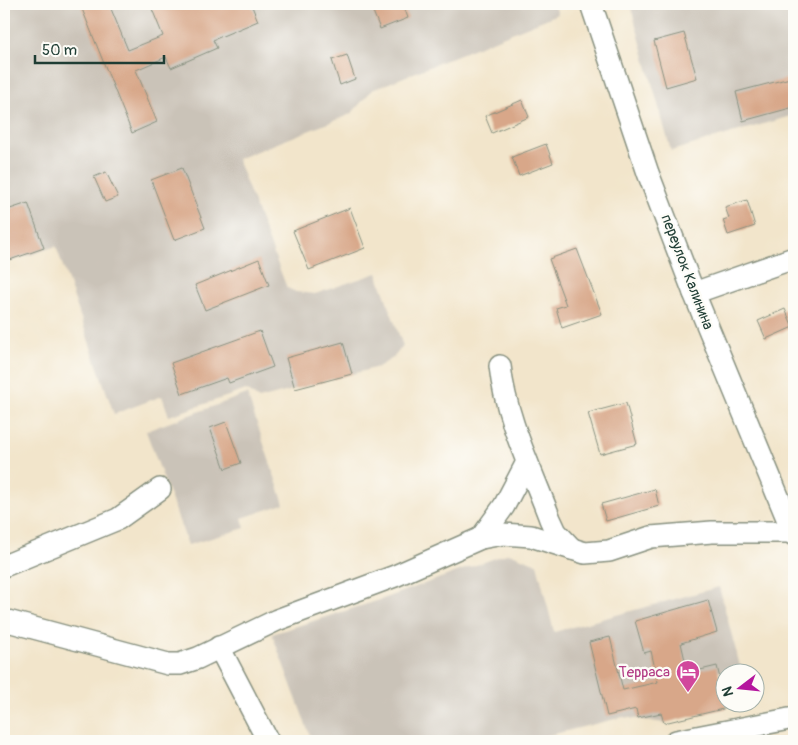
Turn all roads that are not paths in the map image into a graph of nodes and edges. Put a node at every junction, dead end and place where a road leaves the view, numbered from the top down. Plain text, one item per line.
1 (591, 4) edge
2 (794, 258) edge
3 (694, 293) junction
4 (500, 366) dead end
5 (527, 462) junction
6 (160, 490) dead end
7 (794, 533) edge
8 (481, 538) junction
9 (572, 549) junction
10 (4, 566) edge
11 (4, 620) edge
12 (219, 647) junction
13 (794, 718) edge
14 (268, 741) edge
15 (676, 741) edge

1 - 3 street, переулок Калинина
2 - 3 street
3 - 7 street, переулок Калинина
4 - 5 street
5 - 8 street
5 - 9 street
6 - 10 street
7 - 9 street
8 - 9 street
8 - 12 street
11 - 12 street
12 - 14 street
13 - 15 street

